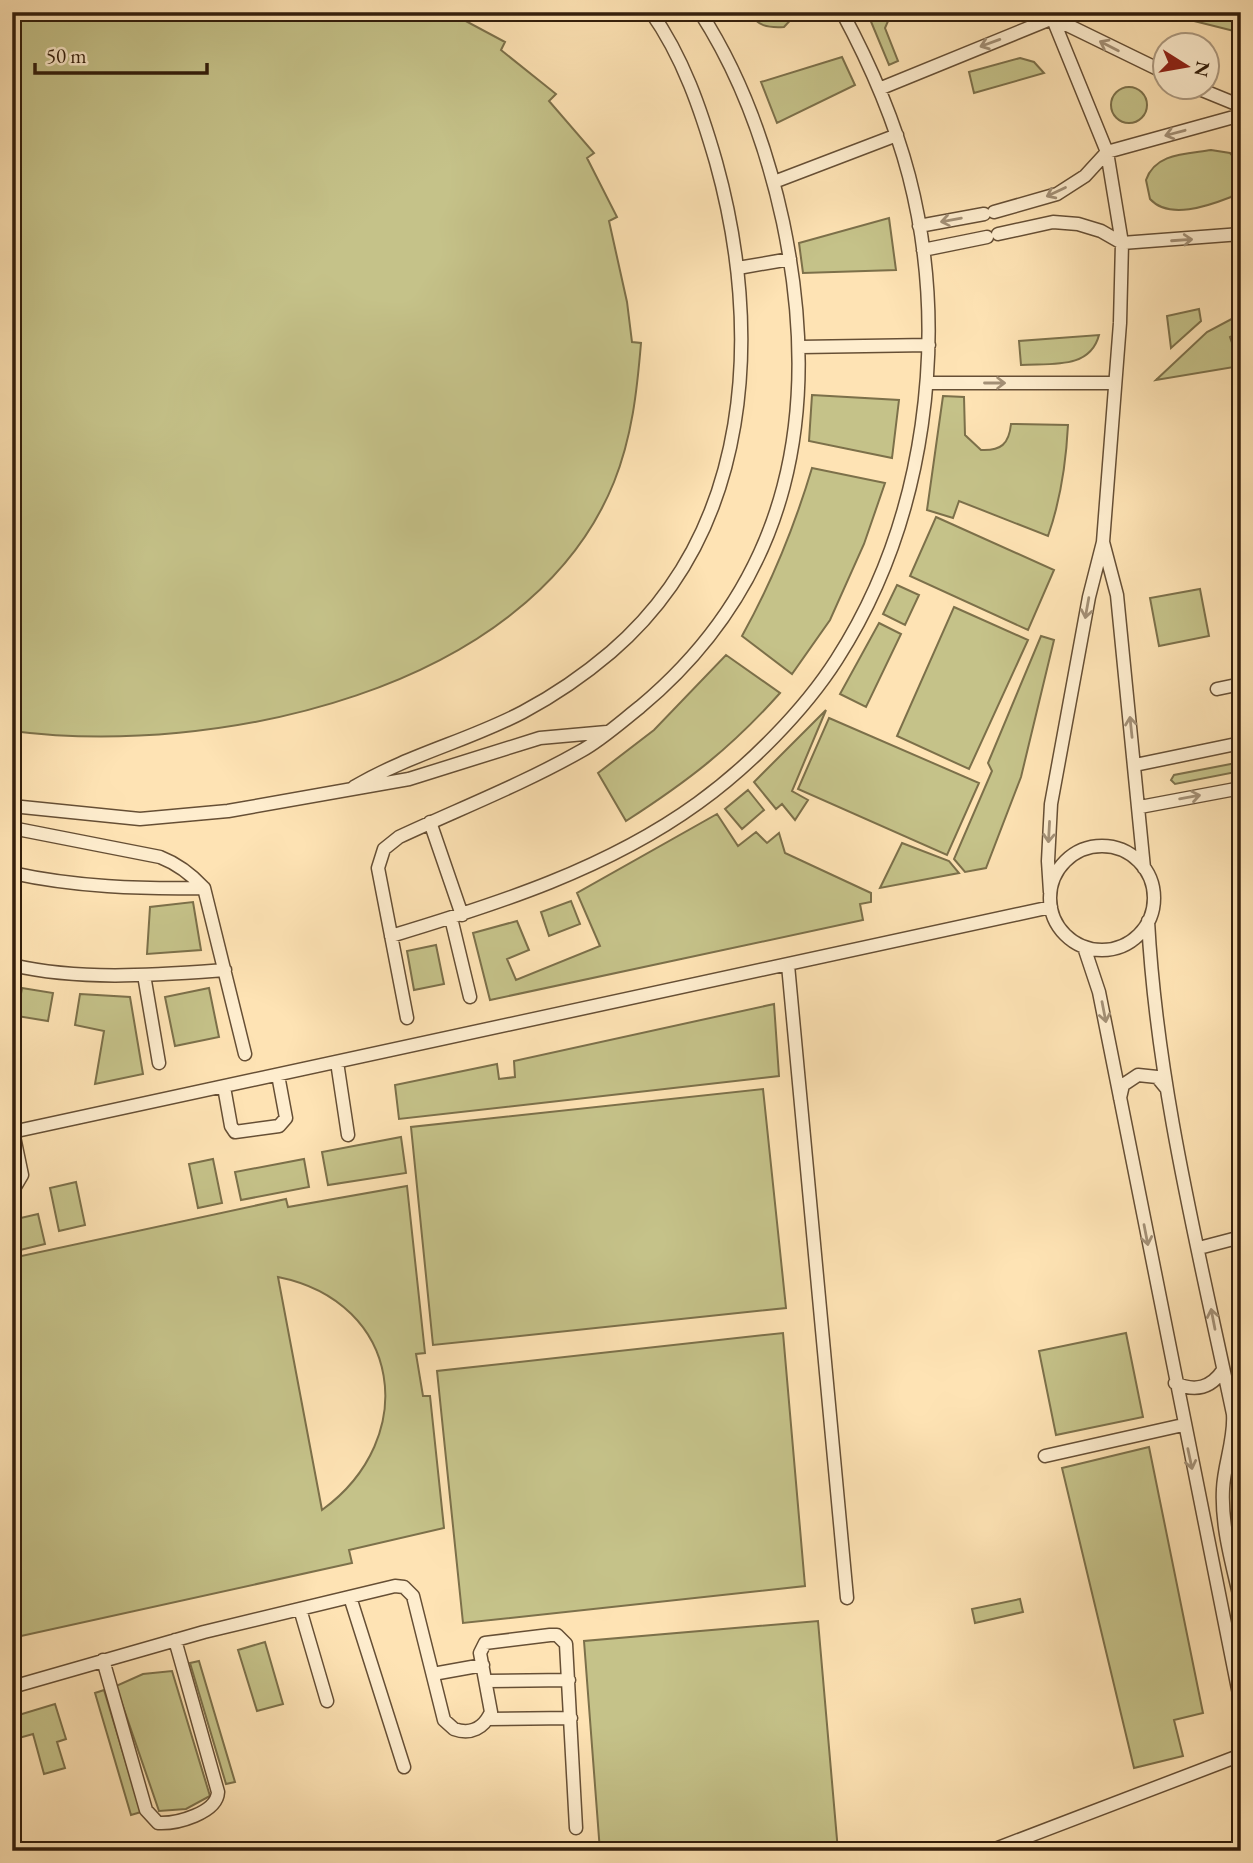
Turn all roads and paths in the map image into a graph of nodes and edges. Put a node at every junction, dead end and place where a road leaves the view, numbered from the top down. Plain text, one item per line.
1 (651, 12) edge
2 (700, 12) edge
3 (842, 12) edge
4 (1051, 15) edge
5 (1152, 66) edge
6 (879, 89) junction
7 (1222, 98) edge
8 (1241, 106) edge
9 (1241, 115) edge
10 (897, 135) junction
11 (1107, 152) junction
12 (774, 182) junction
13 (1026, 203) junction
14 (919, 226) junction
15 (1030, 226) junction
16 (1241, 234) edge
17 (1122, 243) junction
18 (923, 250) junction
19 (790, 259) junction
20 (738, 268) junction
21 (929, 345) junction
22 (800, 346) junction
23 (927, 383) junction
24 (1115, 383) junction
25 (1103, 542) junction
26 (1241, 684) edge
27 (1217, 689) dead end
28 (607, 732) junction
29 (1241, 743) edge
30 (1135, 765) junction
31 (355, 787) junction
32 (1241, 789) edge
33 (12, 806) edge
34 (1140, 807) junction
35 (430, 822) junction
36 (12, 828) edge
37 (1144, 868) junction
38 (12, 873) edge
39 (204, 888) junction
40 (1050, 892) junction
41 (1051, 907) junction
42 (457, 916) junction
43 (1148, 921) junction
44 (391, 936) junction
45 (1084, 947) junction
46 (12, 965) edge
47 (788, 965) junction
48 (225, 970) junction
49 (144, 975) junction
50 (470, 997) dead end
51 (407, 1018) dead end
52 (410, 1032) dead end
53 (412, 1046) junction
54 (245, 1054) dead end
55 (337, 1062) junction
56 (159, 1063) dead end
57 (278, 1075) junction
58 (224, 1087) junction
59 (1168, 1091) junction
60 (1119, 1103) junction
61 (13, 1132) edge
62 (348, 1135) dead end
63 (12, 1192) edge
64 (1241, 1237) edge
65 (1199, 1248) junction
66 (1223, 1370) junction
67 (1175, 1383) junction
68 (1237, 1413) edge
69 (1183, 1425) junction
70 (1045, 1456) dead end
71 (350, 1597) junction
72 (847, 1598) dead end
73 (1241, 1602) edge
74 (300, 1609) junction
75 (175, 1640) junction
76 (103, 1660) junction
77 (483, 1665) junction
78 (433, 1674) junction
79 (569, 1680) junction
80 (486, 1681) junction
81 (12, 1686) edge
82 (327, 1701) dead end
83 (1241, 1704) edge
84 (570, 1718) junction
85 (488, 1719) junction
86 (1241, 1755) edge
87 (404, 1767) dead end
88 (576, 1828) dead end
89 (990, 1851) edge

1 - 20 lane
2 - 12 lane
3 - 6 lane
5 -> 4 lane
4 -> 6 lane
4 - 11 lane
6 - 10 lane
7 - 8 lane
9 -> 11 lane
10 - 12 lane
10 - 14 lane
11 -> 13 lane
11 - 17 lane
12 - 19 lane
13 -> 14 lane
13 - 15 lane
14 - 18 lane
15 - 17 lane
15 - 18 lane
17 -> 16 lane
17 - 24 lane
18 - 21 lane
19 - 20 lane
19 - 22 lane
20 - 31 lane
21 - 22 lane
21 - 23 lane
22 - 28 lane
23 -> 24 lane
23 - 42 lane
24 - 25 lane
30 -> 25 lane
25 -> 40 lane
26 - 27 lane
28 - 31 lane
28 - 35 lane
29 - 30 lane
30 - 34 lane
31 - 33 lane
34 -> 32 lane
34 - 37 lane
35 - 42 lane
35 - 44 lane
36 - 39 lane
37 - 40 lane
37 - 43 lane
38 - 39 lane
39 - 48 lane
40 - 41 lane
41 - 45 lane
41 - 47 lane
42 - 44 lane
42 - 50 lane
43 - 45 lane
43 - 59 lane
44 - 51 lane
45 -> 60 lane
46 - 49 lane
47 - 53 lane
47 - 72 lane
48 - 49 lane
48 - 54 lane
49 - 56 lane
52 - 53 lane
53 - 55 lane
55 - 57 lane
55 - 62 lane
57 - 58 lane
57 - 58 lane
58 - 61 lane
59 - 60 lane
59 - 65 lane
60 -> 67 lane
61 - 63 lane
64 - 65 lane
66 -> 65 lane
66 - 67 lane
66 - 68 lane
67 - 69 lane
68 - 73 lane
69 - 70 lane
69 -> 83 lane
71 - 74 lane
71 - 78 lane
71 - 87 lane
74 - 75 lane
74 - 82 lane
75 - 76 lane
75 - 76 lane
76 - 81 lane
77 - 78 lane
77 - 79 lane
77 - 80 lane
78 - 85 lane
79 - 80 lane
79 - 84 lane
80 - 85 lane
84 - 85 lane
84 - 88 lane
86 - 89 lane

